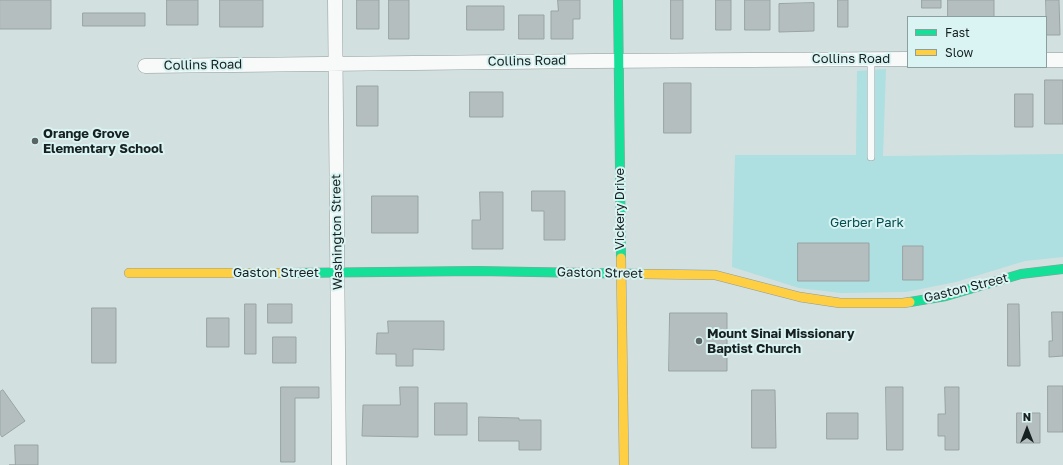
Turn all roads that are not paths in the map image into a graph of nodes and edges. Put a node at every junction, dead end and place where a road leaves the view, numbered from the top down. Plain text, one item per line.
1 (335, 0) edge
2 (618, 0) edge
3 (871, 58) junction
4 (907, 59) edge
5 (619, 60) junction
6 (1047, 60) edge
7 (1063, 60) edge
8 (335, 63) junction
9 (145, 66) dead end
10 (871, 157) dead end
11 (1063, 270) edge
12 (129, 273) dead end
13 (337, 273) junction
14 (621, 273) junction
15 (339, 465) edge
16 (624, 465) edge

1 - 8 street, Washington Street
2 - 5 street, Vickery Drive
3 - 4 street, Collins Road
3 - 5 street, Collins Road
3 - 10 lane
5 - 8 street, Collins Road
5 - 14 street, Vickery Drive
6 - 7 street
8 - 9 street, Collins Road
8 - 13 street, Washington Street
11 - 14 street, Gaston Street
12 - 13 street, Gaston Street
13 - 14 street, Gaston Street
13 - 15 street, Washington Street
14 - 16 street, Vickery Drive

